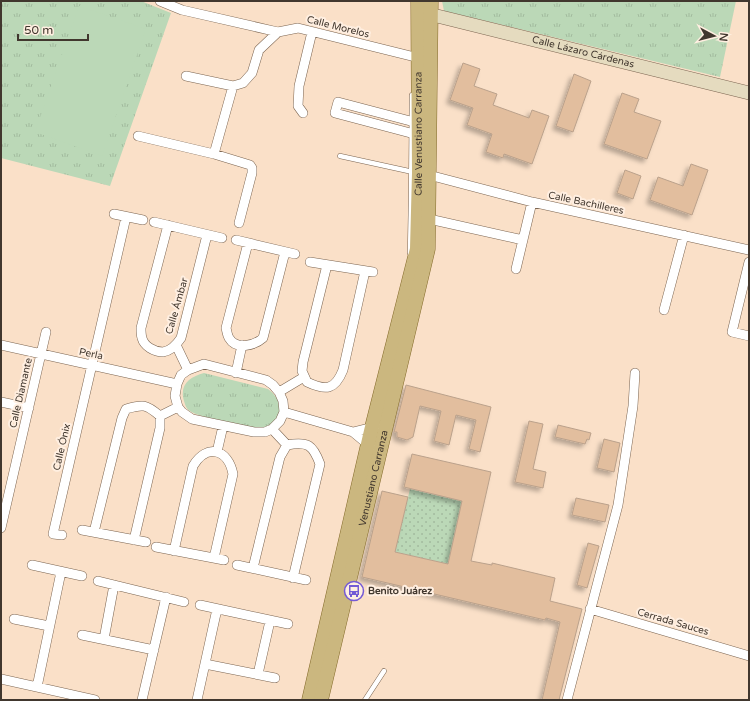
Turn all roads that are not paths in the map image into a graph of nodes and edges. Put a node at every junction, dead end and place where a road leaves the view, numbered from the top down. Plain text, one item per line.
1 (160, 1) edge
2 (426, 6) edge
3 (278, 32) junction
4 (312, 32) junction
5 (413, 32) dead end
6 (417, 57) junction
7 (186, 76) dead end
8 (233, 86) junction
9 (412, 92) dead end
10 (749, 93) edge
11 (303, 114) dead end
12 (396, 117) junction
13 (415, 128) junction
14 (393, 129) junction
15 (138, 136) dead end
16 (214, 154) junction
17 (340, 156) dead end
18 (423, 174) junction
19 (532, 202) junction
20 (114, 214) dead end
21 (126, 217) junction
22 (430, 219) junction
23 (142, 220) dead end
24 (154, 222) dead end
25 (239, 223) dead end
26 (168, 226) junction
27 (207, 235) junction
28 (684, 235) junction
29 (222, 238) dead end
30 (236, 240) dead end
31 (523, 240) junction
32 (248, 243) junction
33 (749, 250) edge
34 (285, 252) junction
35 (295, 254) dead end
36 (310, 262) dead end
37 (418, 262) junction
38 (749, 262) edge
39 (327, 264) junction
40 (516, 269) dead end
41 (664, 310) dead end
42 (46, 332) dead end
43 (749, 336) edge
44 (176, 345) junction
45 (1, 346) edge
46 (242, 346) junction
47 (41, 354) junction
48 (383, 361) dead end
49 (92, 365) junction
50 (188, 370) junction
51 (236, 373) junction
52 (635, 373) dead end
53 (304, 377) junction
54 (177, 384) junction
55 (279, 392) junction
56 (1, 402) edge
57 (178, 407) junction
58 (28, 408) junction
59 (284, 412) junction
60 (160, 416) junction
61 (223, 426) junction
62 (375, 426) junction
63 (272, 428) junction
64 (353, 432) junction
65 (287, 445) junction
66 (368, 446) junction
67 (217, 452) junction
68 (2, 517) edge
69 (1, 528) edge
70 (82, 530) dead end
71 (94, 532) junction
72 (57, 534) dead end
73 (134, 540) junction
74 (146, 542) dead end
75 (156, 547) dead end
76 (174, 551) junction
77 (214, 558) junction
78 (224, 560) dead end
79 (32, 565) dead end
80 (237, 565) dead end
81 (253, 568) junction
82 (61, 572) junction
83 (82, 576) dead end
84 (293, 578) junction
85 (306, 580) dead end
86 (98, 581) dead end
87 (114, 585) junction
88 (166, 597) junction
89 (184, 602) dead end
90 (200, 605) dead end
91 (217, 609) junction
92 (590, 609) junction
93 (14, 618) dead end
94 (270, 621) junction
95 (288, 624) dead end
96 (49, 626) junction
97 (82, 635) dead end
98 (104, 639) junction
99 (154, 650) junction
100 (749, 656) edge
101 (206, 664) junction
102 (384, 671) dead end
103 (258, 674) junction
104 (275, 678) dead end
105 (1, 680) edge
106 (37, 687) junction
107 (95, 700) edge
108 (142, 700) edge
109 (197, 700) edge
110 (309, 700) edge
111 (321, 700) edge
112 (325, 700) edge
113 (365, 700) edge
114 (567, 700) edge

1 - 3 street, Calle Morelos
2 - 5 lane
2 - 6 main road, Calle Venustiano Carranza
2 - 10 street, Calle Lázaro Cárdenas
2 - 18 lane
3 - 4 street, Calle Morelos
3 - 8 street
4 - 6 street, Calle Morelos
4 - 11 street
6 - 13 main road, Calle Venustiano Carranza
6 - 18 main road, Calle Venustiano Carranza
7 - 8 street
8 - 16 street
9 - 13 lane
12 - 13 street
12 - 14 street
12 - 14 street
13 - 14 street
13 - 18 main road, Calle Venustiano Carranza
15 - 16 street
16 - 25 street
17 - 18 lane
18 - 19 street, Calle Bachilleres
18 - 22 main road, Calle Venustiano Carranza
18 - 37 main road, Calle Venustiano Carranza
19 - 28 street, Calle Bachilleres
19 - 31 street
20 - 21 street
21 - 23 street
21 - 49 street, Calle Ónix
22 - 31 street
22 - 37 main road, Calle Venustiano Carranza
22 - 112 lane
24 - 26 street
26 - 27 street
26 - 44 street, Calle Ámbar
27 - 29 street
27 - 44 street, Calle Ámbar
28 - 33 street, Calle Bachilleres
28 - 41 street
30 - 32 street
31 - 40 street
32 - 34 street
32 - 46 street
34 - 35 street
34 - 46 street
36 - 39 street
37 - 62 main road, Venustiano Carranza
38 - 43 street
39 - 53 street
39 - 53 street
42 - 47 street, Calle Diamante
44 - 50 street
45 - 47 street, Perla
46 - 51 street
47 - 49 street, Perla
47 - 58 street, Calle Diamante
48 - 62 lane
49 - 54 street, Perla
49 - 72 street, Calle Ónix
50 - 51 street
50 - 54 street
51 - 55 street
52 - 92 street
53 - 55 street
54 - 57 street
55 - 59 street
56 - 58 street
57 - 60 street
57 - 61 street
58 - 68 street, Calle Diamante
59 - 63 street
59 - 64 street
60 - 71 street
60 - 73 street
61 - 63 street
61 - 67 street
62 - 64 street
62 - 66 main road, Venustiano Carranza
63 - 65 street
64 - 66 street
65 - 81 street
65 - 84 street
66 - 110 main road, Venustiano Carranza
66 - 111 main road, Venustiano Carranza
67 - 76 street
67 - 77 street
68 - 69 street, Calle Diamante
70 - 71 street
71 - 73 street
73 - 74 street
75 - 76 street
76 - 77 street
77 - 78 street
79 - 82 street
80 - 81 street
81 - 84 street
82 - 83 street
82 - 96 street
84 - 85 street
86 - 87 street
87 - 88 street
87 - 98 street
88 - 89 street
88 - 99 street
90 - 91 street
91 - 94 street
91 - 101 street
92 - 100 street, Cerrada Sauces
92 - 114 street
93 - 96 street
94 - 95 street
94 - 103 street
96 - 106 street
97 - 98 street
98 - 99 street
99 - 108 street
101 - 103 street
101 - 109 street
102 - 113 lane
103 - 104 street
105 - 106 street
106 - 107 street

